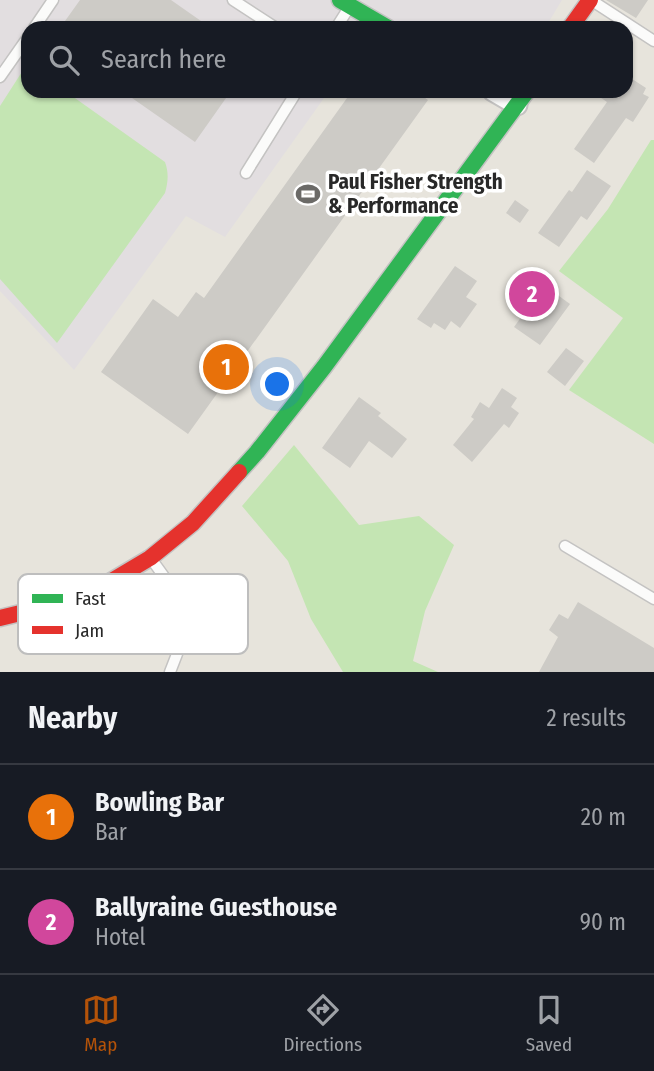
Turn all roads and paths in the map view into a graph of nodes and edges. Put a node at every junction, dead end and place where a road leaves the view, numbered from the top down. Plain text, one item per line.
1 (53, 0) edge
2 (233, 0) edge
3 (590, 0) edge
4 (345, 3) edge
5 (39, 21) edge
6 (265, 21) edge
7 (339, 21) edge
8 (376, 21) edge
9 (575, 21) edge
10 (623, 21) edge
11 (633, 28) edge
12 (654, 41) edge
13 (21, 47) edge
14 (0, 77) edge
15 (293, 98) edge
16 (522, 98) edge
17 (246, 173) dead end
18 (565, 546) dead end
19 (150, 558) junction
20 (123, 574) edge
21 (162, 574) edge
22 (654, 599) edge
23 (18, 614) edge
24 (0, 618) edge
25 (177, 654) edge
26 (170, 672) edge

1 - 5 lane
2 - 6 lane
3 - 9 main road
3 - 10 lane
4 - 7 lane
4 - 8 main road
11 - 12 lane
13 - 14 lane
15 - 17 lane
16 - 19 main road
18 - 22 lane
19 - 20 main road
19 - 21 lane
23 - 24 main road
25 - 26 lane

